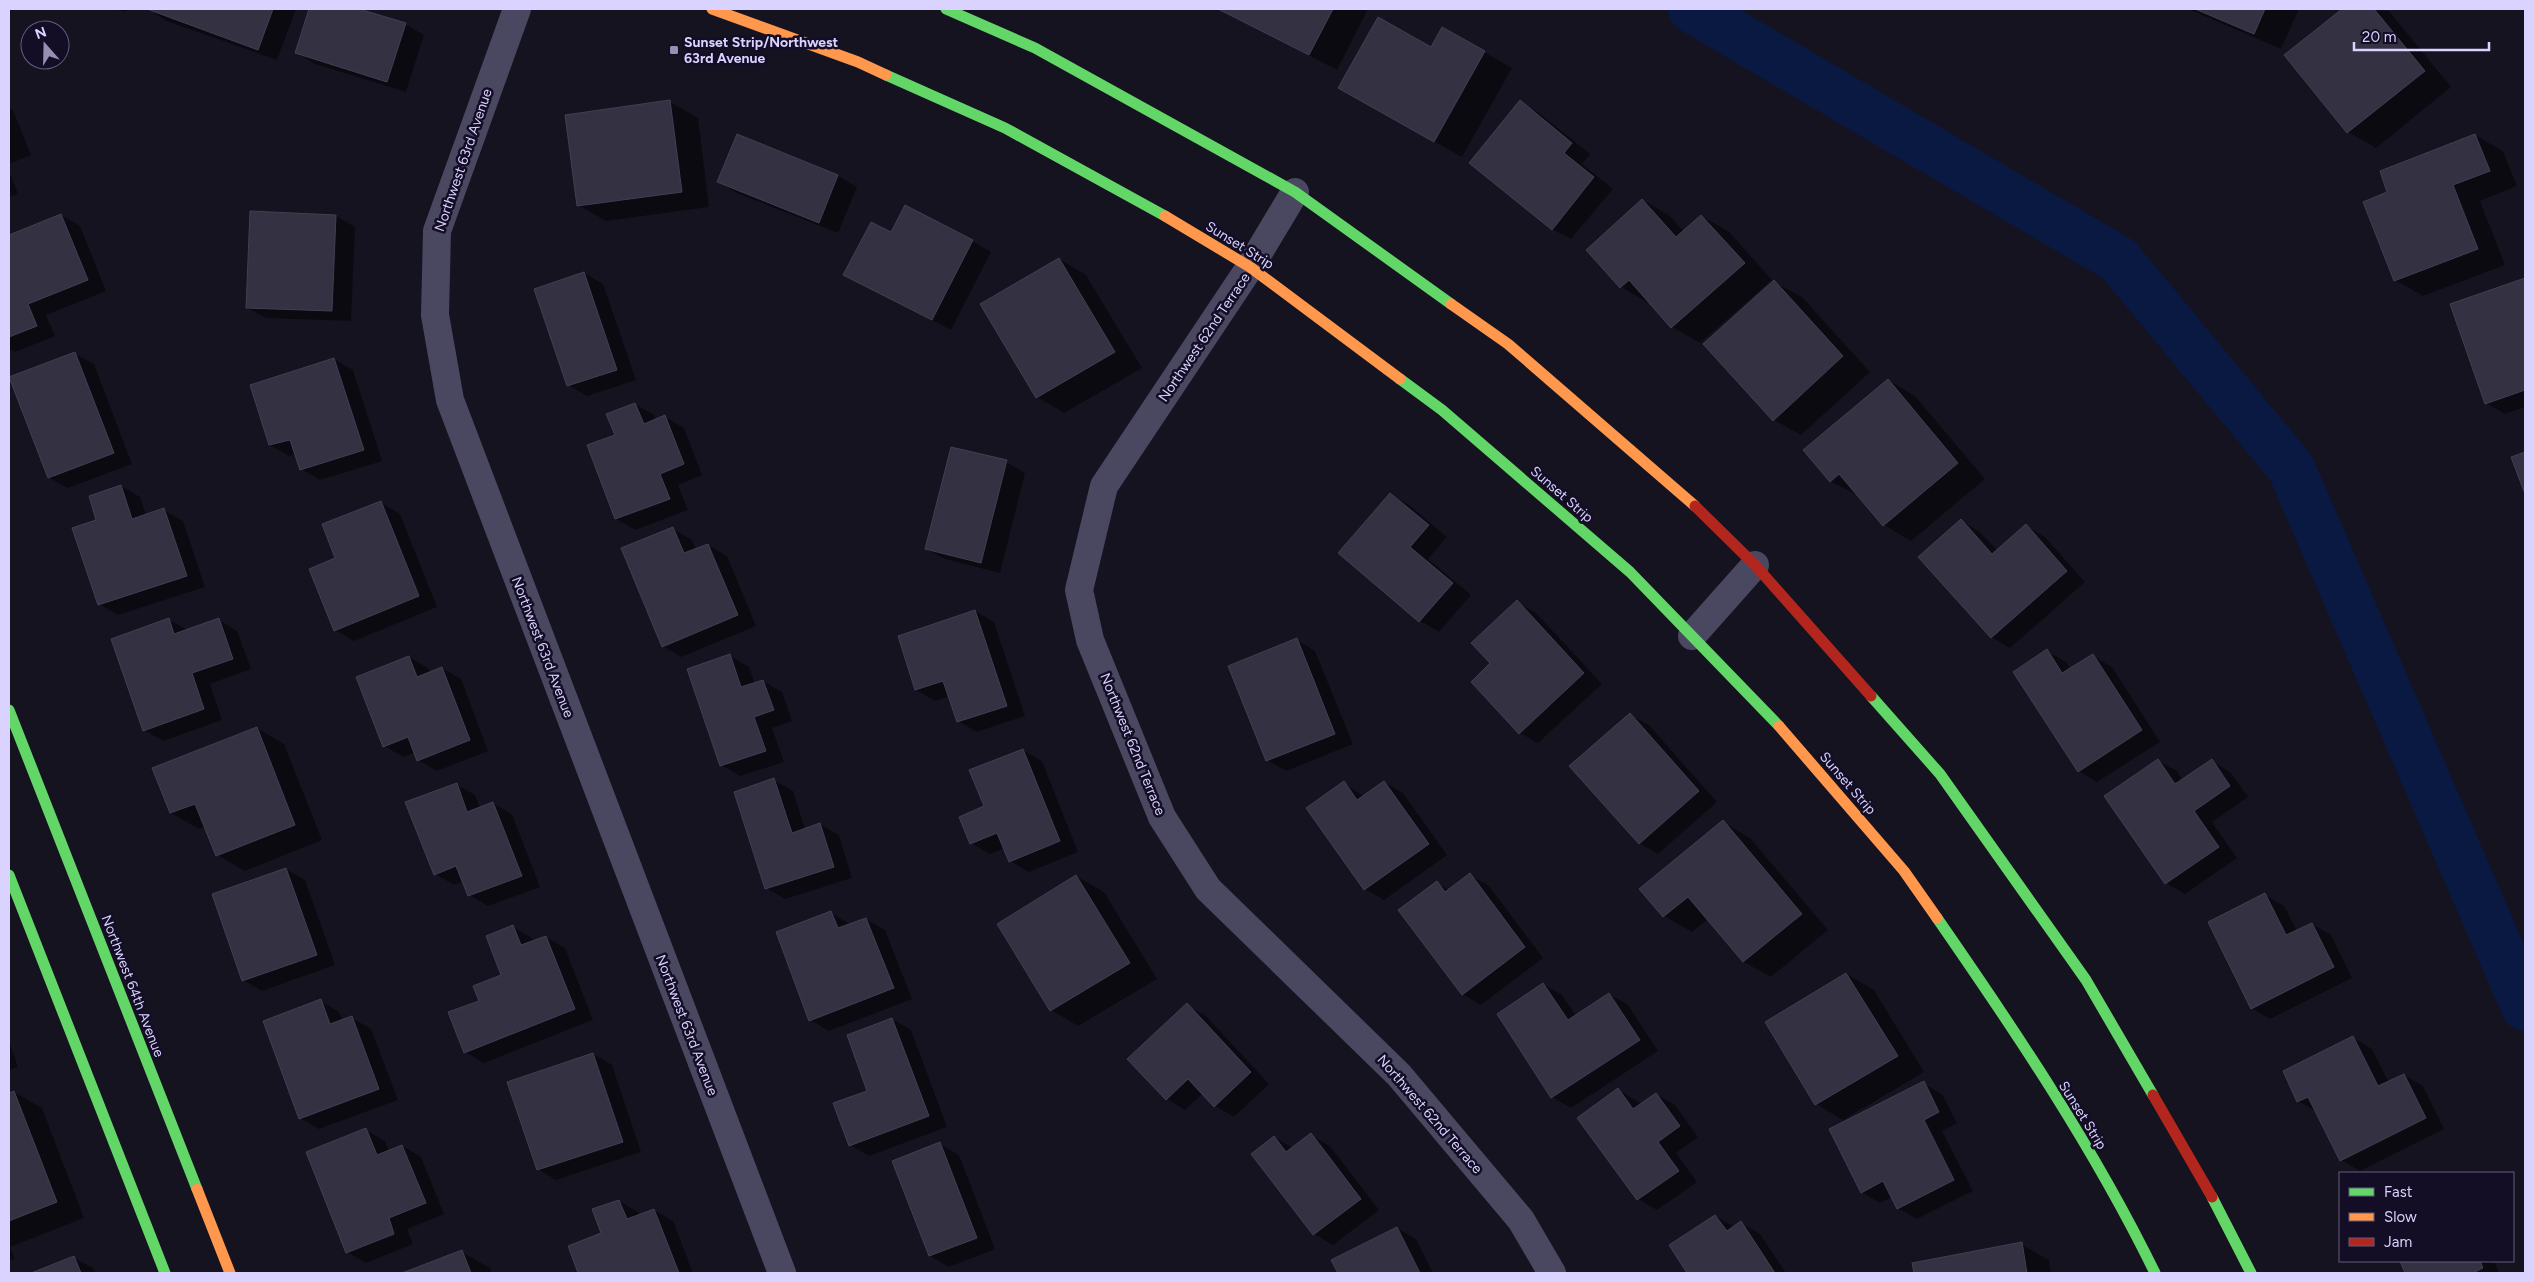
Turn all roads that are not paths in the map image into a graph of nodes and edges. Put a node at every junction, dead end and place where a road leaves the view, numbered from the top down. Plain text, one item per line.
1 (517, 9) edge
2 (712, 9) edge
3 (946, 9) edge
4 (1295, 192) junction
5 (1250, 267) junction
6 (1755, 565) junction
7 (1692, 636) junction
8 (9, 710) edge
9 (9, 875) edge
10 (164, 1273) edge
11 (230, 1273) edge
12 (782, 1273) edge
13 (1552, 1273) edge
14 (2155, 1273) edge
15 (2251, 1273) edge

1 - 12 street, Northwest 63rd Avenue
2 - 5 street, Sunset Strip
3 - 4 street
4 - 5 street, Northwest 62nd Terrace
4 - 6 street
5 - 7 street, Sunset Strip
5 - 13 street, Northwest 62nd Terrace
6 - 7 street
6 - 15 street
7 - 14 street, Sunset Strip
8 - 11 street, Northwest 64th Avenue
9 - 10 street

